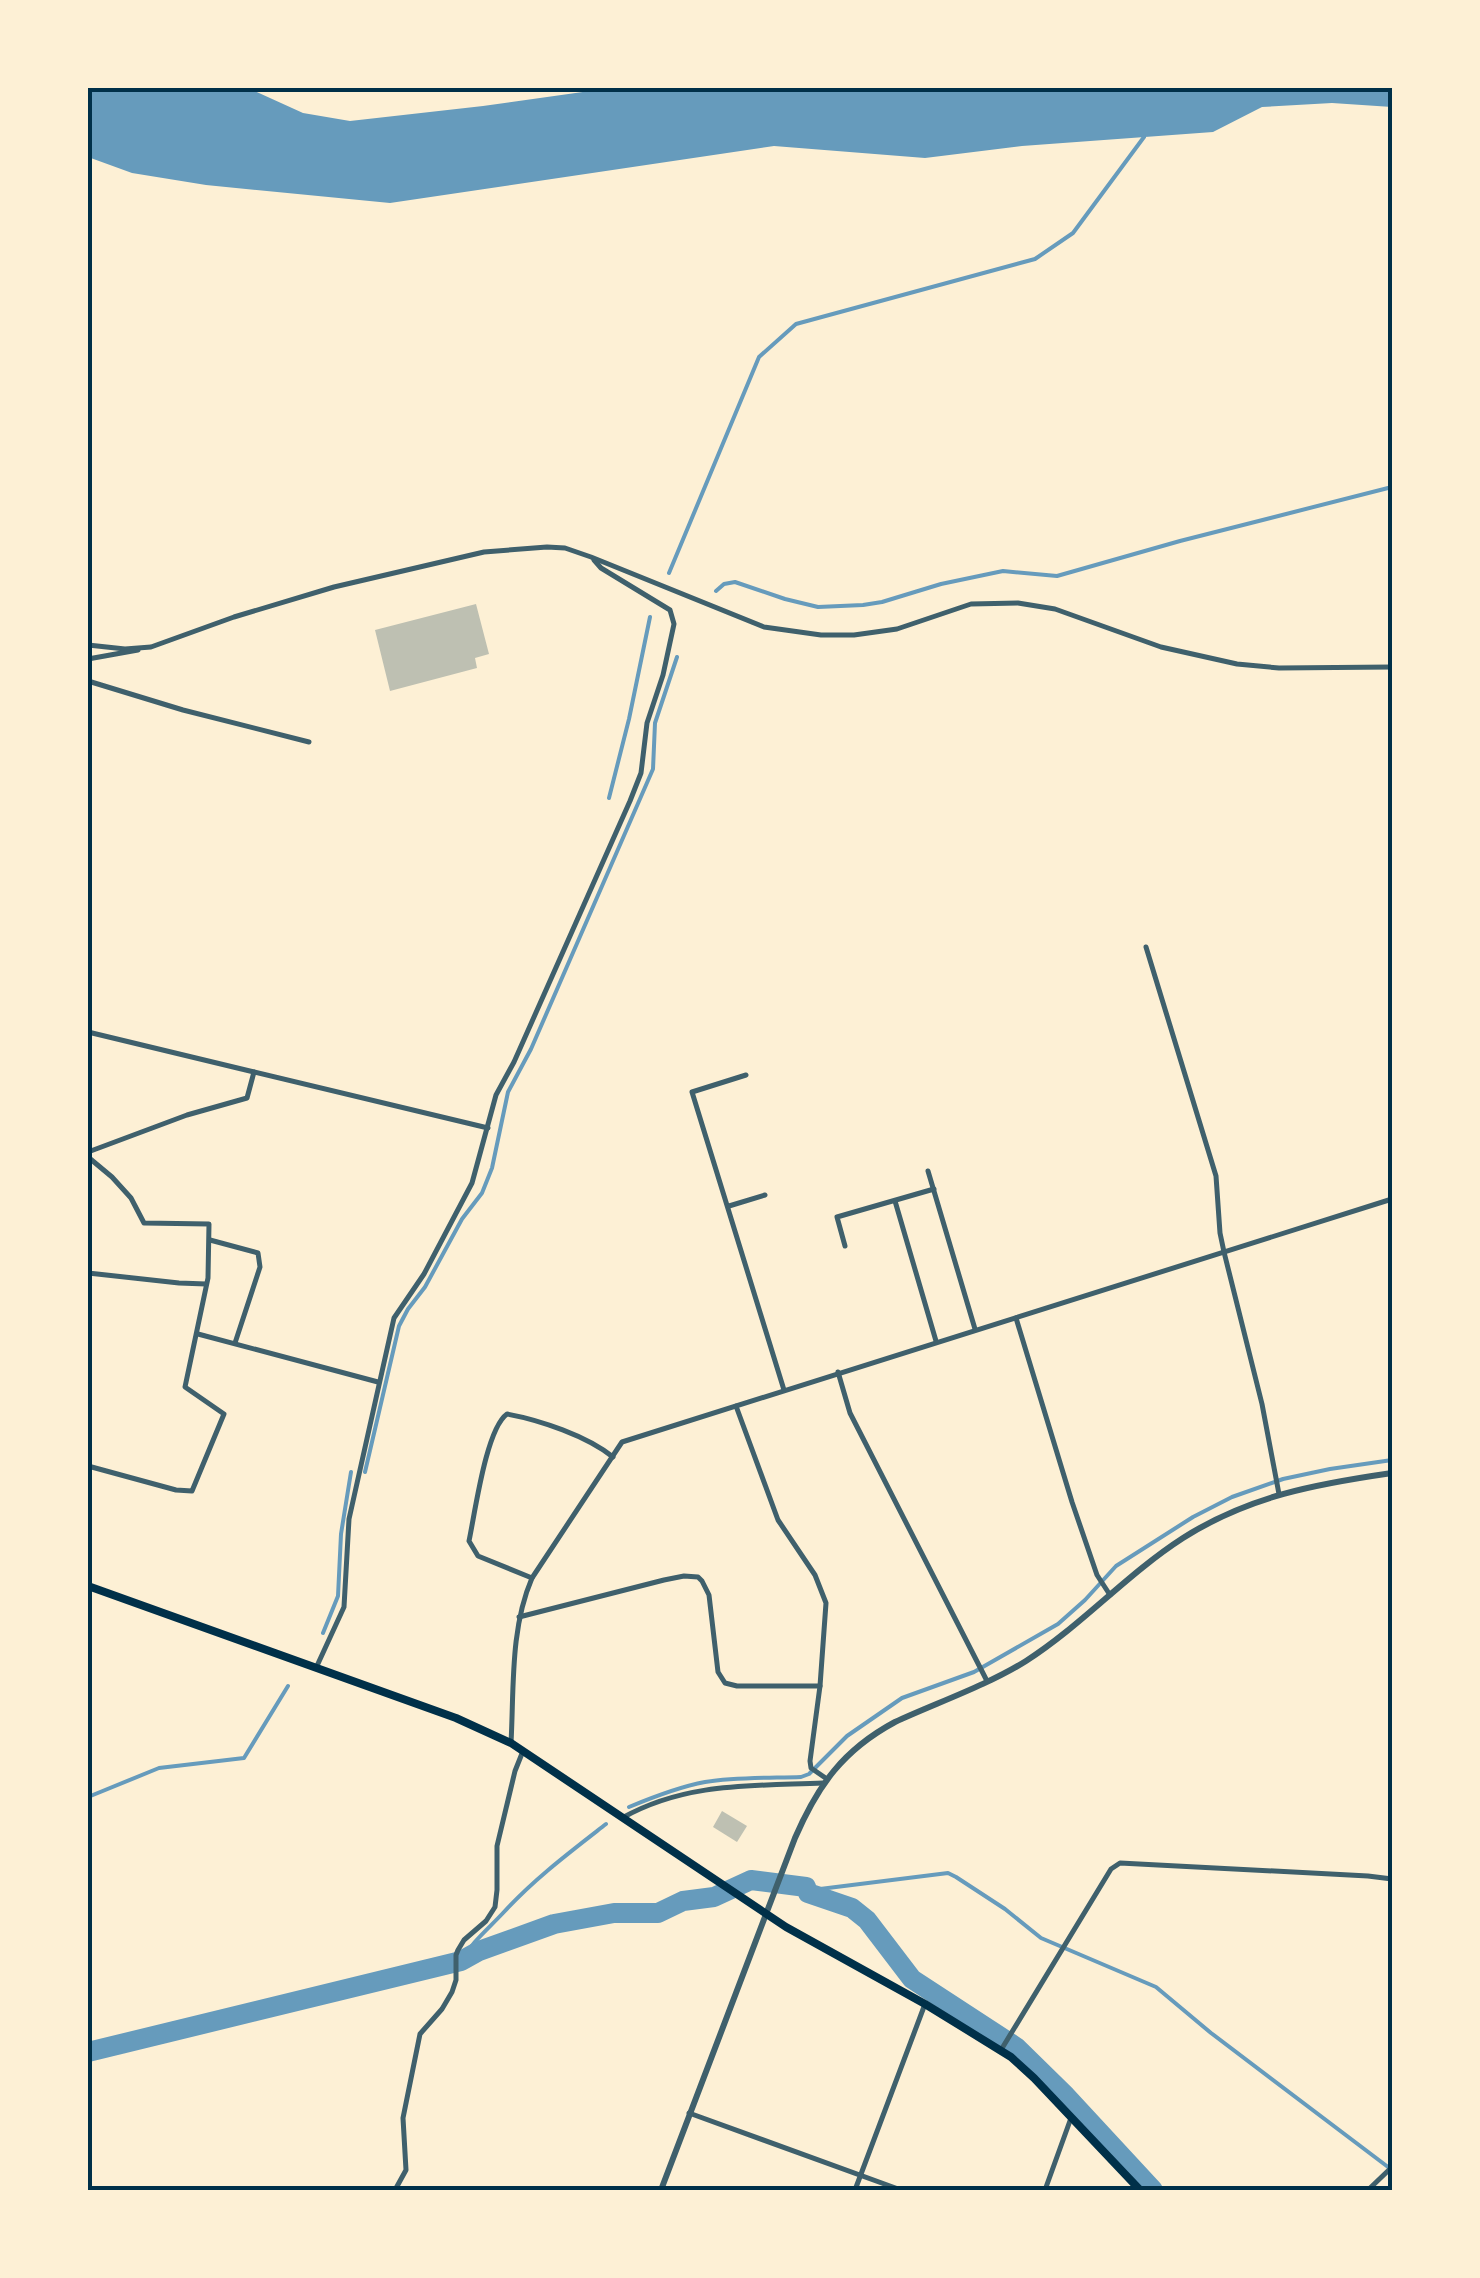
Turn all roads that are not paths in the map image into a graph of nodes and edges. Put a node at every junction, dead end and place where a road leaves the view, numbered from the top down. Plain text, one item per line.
1 (592, 556) junction
2 (88, 645) edge
3 (150, 647) junction
4 (88, 659) edge
5 (1392, 667) edge
6 (88, 681) edge
7 (309, 742) dead end
8 (1146, 947) dead end
9 (88, 1032) edge
10 (254, 1072) junction
11 (746, 1075) dead end
12 (488, 1128) junction
13 (88, 1155) edge
14 (928, 1171) dead end
15 (934, 1190) junction
16 (765, 1195) dead end
17 (1392, 1199) edge
18 (895, 1200) junction
19 (729, 1206) junction
20 (210, 1240) junction
21 (845, 1246) dead end
22 (1224, 1252) junction
23 (88, 1273) edge
24 (206, 1284) junction
25 (1016, 1318) junction
26 (976, 1330) junction
27 (198, 1334) junction
28 (936, 1342) junction
29 (236, 1343) junction
30 (838, 1372) junction
31 (379, 1383) junction
32 (784, 1390) junction
33 (736, 1406) junction
34 (612, 1457) junction
35 (88, 1466) edge
36 (1392, 1473) edge
37 (1277, 1485) junction
38 (532, 1578) junction
39 (88, 1586) edge
40 (1110, 1595) junction
41 (519, 1617) junction
42 (312, 1667) junction
43 (987, 1681) junction
44 (820, 1686) junction
45 (511, 1743) junction
46 (523, 1751) junction
47 (825, 1781) junction
48 (622, 1818) junction
49 (1392, 1879) edge
50 (767, 1914) junction
51 (925, 2004) junction
52 (1005, 2044) junction
53 (689, 2113) junction
54 (1072, 2118) junction
55 (1390, 2169) edge
56 (860, 2176) junction
57 (395, 2190) edge
58 (661, 2190) edge
59 (855, 2190) edge
60 (901, 2190) edge
61 (1044, 2190) edge
62 (1140, 2190) edge
63 (1368, 2190) edge

1 - 3 street
1 - 5 street
1 - 12 street
2 - 3 street
3 - 4 street
6 - 7 street
8 - 22 street
9 - 10 street
10 - 12 street
10 - 13 street
11 - 19 street
12 - 31 street
13 - 20 street
14 - 15 street
15 - 18 street
15 - 26 street
16 - 19 street
17 - 22 street
18 - 21 street
18 - 28 street
19 - 32 street
20 - 24 street
20 - 29 street
22 - 25 street
22 - 37 street
23 - 24 street
24 - 27 street
25 - 26 street
25 - 40 street
26 - 28 street
27 - 29 street
27 - 35 street
28 - 30 street
29 - 31 street
30 - 32 street
30 - 43 street
31 - 42 street
32 - 33 street
33 - 34 street
33 - 44 street
34 - 38 street
34 - 38 street
36 - 37 street
37 - 40 street
38 - 41 street
39 - 42 main road
40 - 43 street
41 - 44 street
41 - 45 street
42 - 45 main road
43 - 47 street
44 - 47 street
45 - 46 main road
46 - 48 main road
46 - 57 street
47 - 48 street
47 - 50 street
48 - 50 main road
49 - 52 street
50 - 51 main road
50 - 53 street
51 - 52 main road
51 - 56 street
52 - 54 main road
53 - 56 street
53 - 58 street
54 - 61 street
54 - 62 main road
55 - 63 street
56 - 59 street
56 - 60 street

